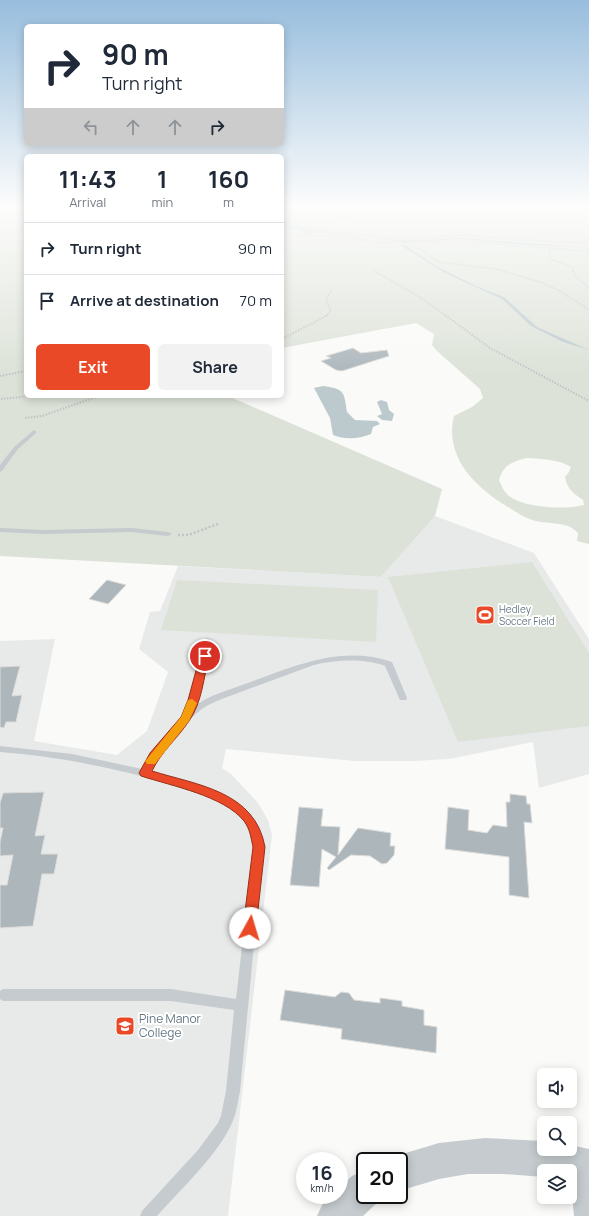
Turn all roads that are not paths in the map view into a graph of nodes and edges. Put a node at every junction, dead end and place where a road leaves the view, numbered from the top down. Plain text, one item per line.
1 (34, 432) dead end
2 (0, 470) edge
3 (0, 530) edge
4 (168, 534) road end
5 (208, 641) dead end
6 (403, 698) dead end
7 (186, 719) junction
8 (0, 749) edge
9 (145, 773) junction
10 (3, 994) dead end
11 (241, 1005) junction
12 (585, 1166) edge
13 (408, 1170) edge
14 (356, 1197) edge
15 (589, 1215) edge
16 (147, 1216) edge
17 (336, 1216) edge

1 - 2 lane
3 - 4 lane
5 - 7 lane
6 - 7 lane
7 - 9 lane
8 - 9 lane
9 - 11 lane
10 - 11 lane
11 - 16 lane
12 - 13 street
12 - 15 street
14 - 17 street

